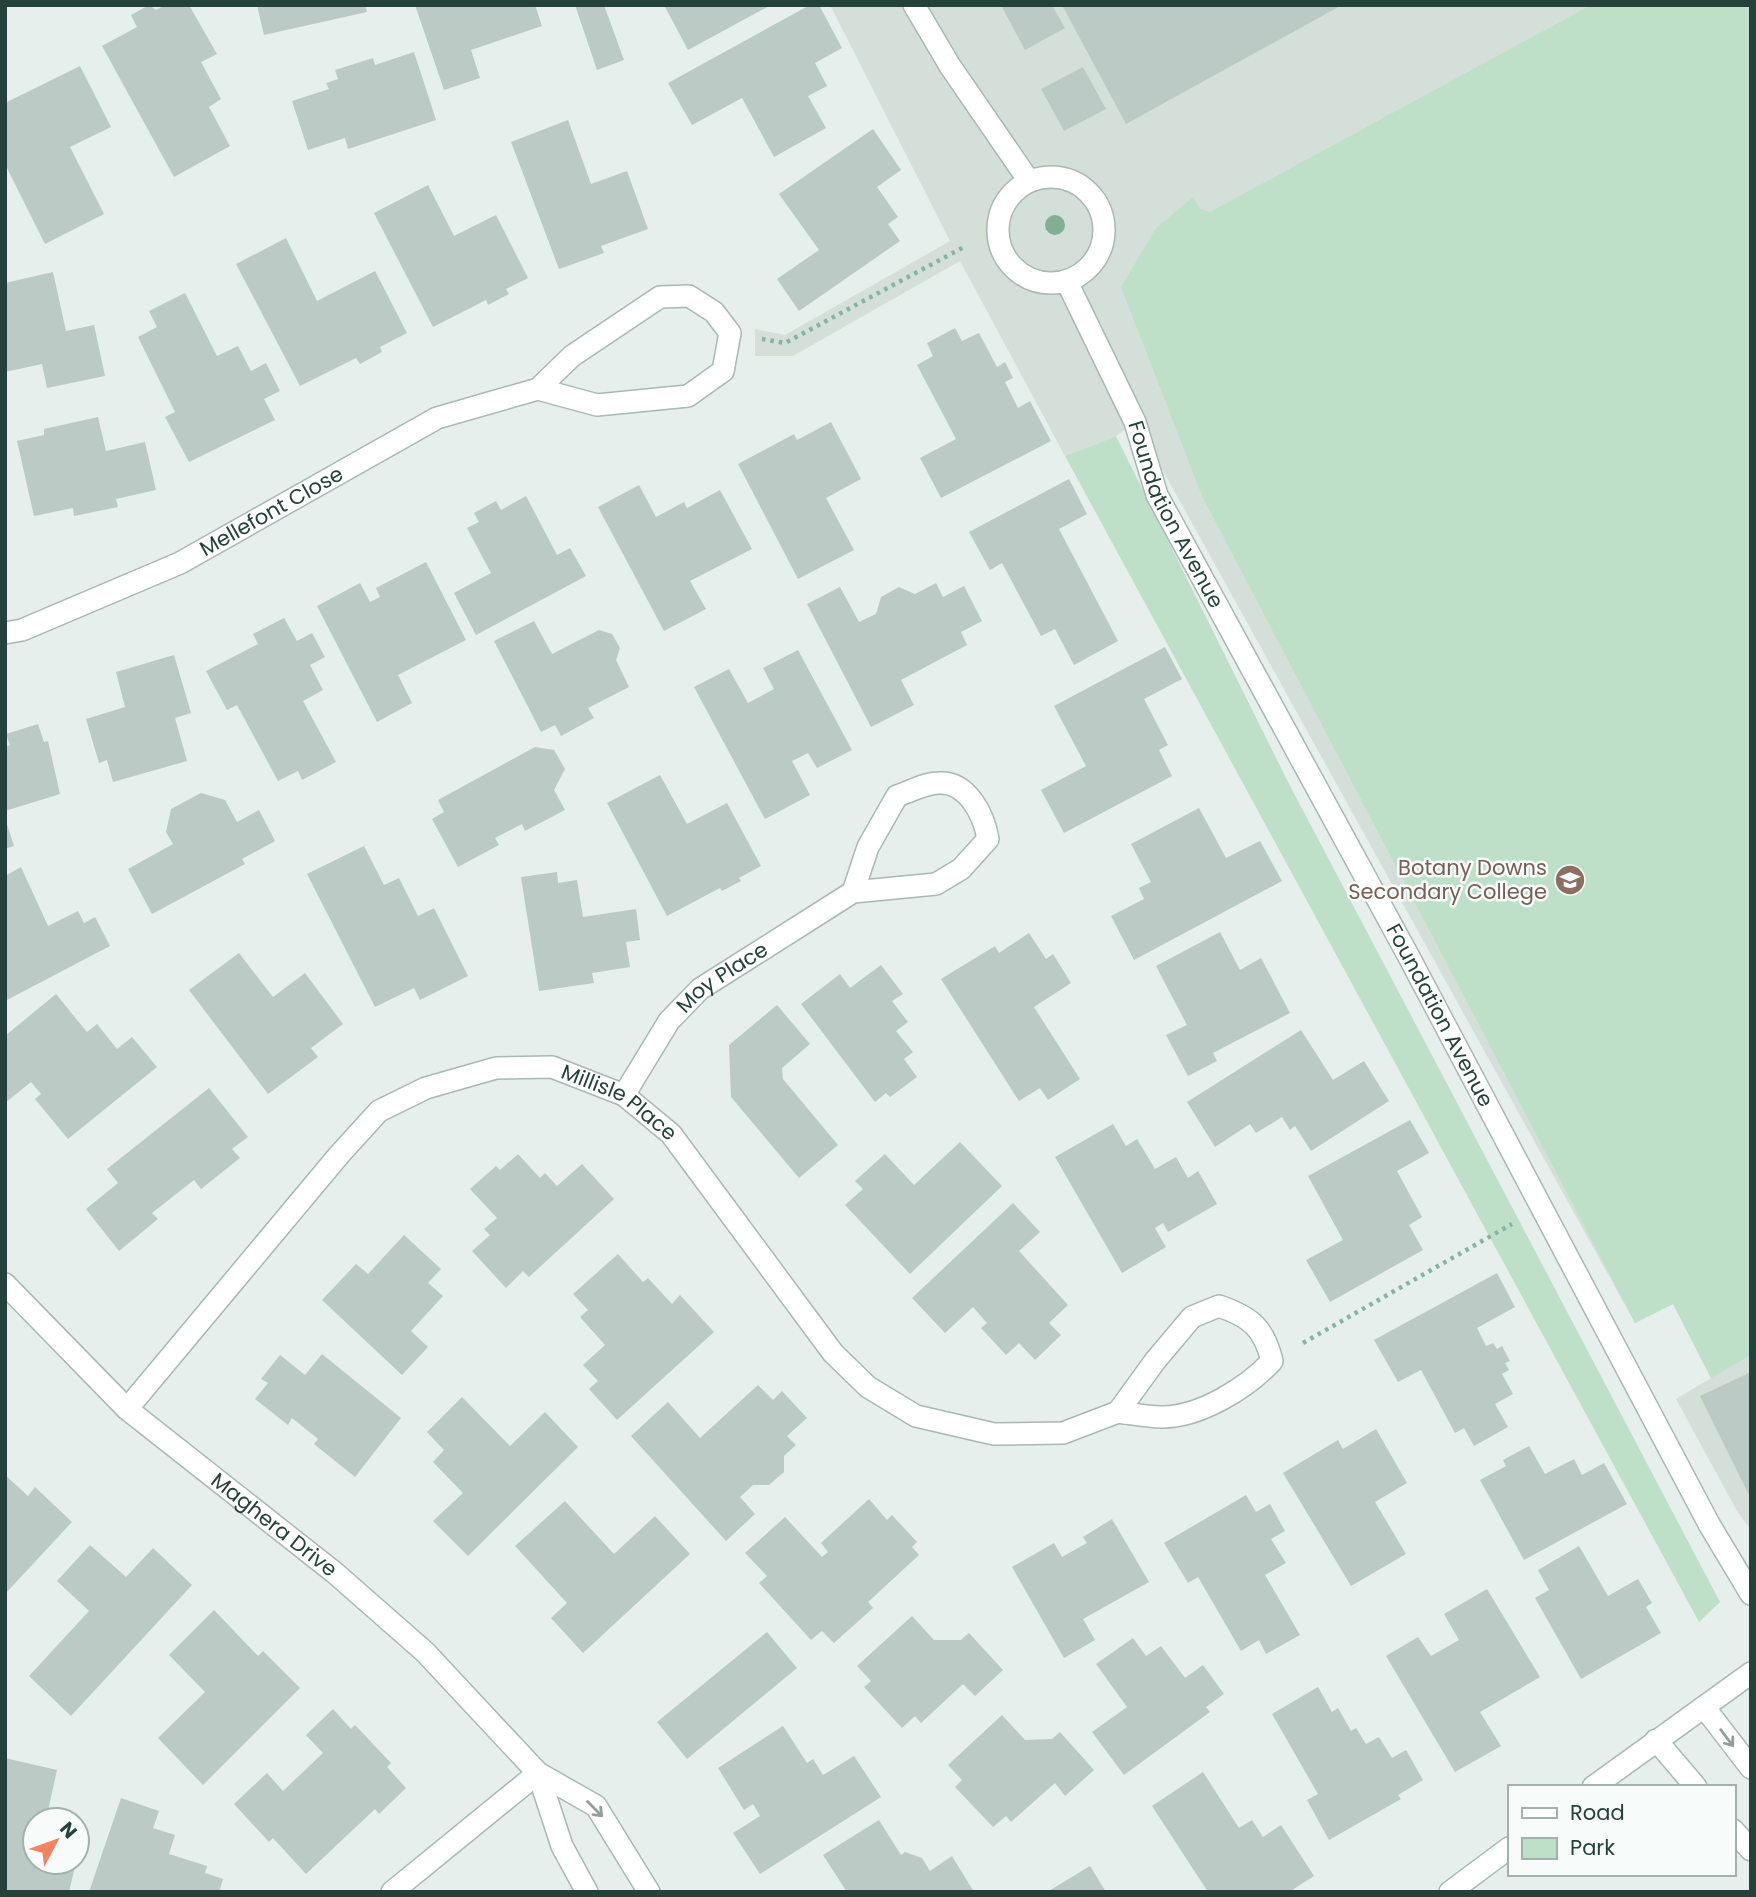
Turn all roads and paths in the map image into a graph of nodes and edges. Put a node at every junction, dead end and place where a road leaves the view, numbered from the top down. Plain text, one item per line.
1 (914, 5) edge
2 (1029, 181) junction
3 (964, 247) dead end
4 (1068, 282) junction
5 (730, 333) junction
6 (538, 389) junction
7 (5, 633) edge
8 (853, 891) junction
9 (624, 1095) junction
10 (1540, 1208) junction
11 (5, 1284) edge
12 (1272, 1361) junction
13 (127, 1409) junction
14 (1118, 1412) junction
15 (1751, 1594) edge
16 (1751, 1672) edge
17 (1704, 1707) junction
18 (1656, 1740) junction
19 (1751, 1768) edge
20 (538, 1773) junction
21 (1596, 1785) edge
22 (1694, 1785) edge
23 (1735, 1832) edge
24 (1508, 1849) edge
25 (1751, 1850) edge
26 (391, 1892) edge
27 (587, 1892) edge
28 (649, 1892) edge
29 (1450, 1892) edge

1 - 2 street
2 - 4 street
2 - 4 street
3 - 5 path
4 - 10 street, Foundation Avenue
5 - 6 street
5 - 6 street, Mellefont Close
6 - 7 street, Mellefont Close
8 - 8 street, Moy Place
8 - 9 street, Moy Place
9 - 13 street, Millisle Place
9 - 14 street, Millisle Place
10 - 12 path
10 - 15 street, Foundation Avenue
11 - 13 street, Maghera Drive
12 - 14 street, Millisle Place
12 - 14 street
13 - 20 street, Maghera Drive
16 - 17 street
17 - 18 street
17 -> 19 street
18 - 21 street
18 - 22 street
20 - 26 street
20 - 27 street, Maghera Drive
20 -> 28 street, Maghera Drive
23 - 25 street
24 - 29 street

